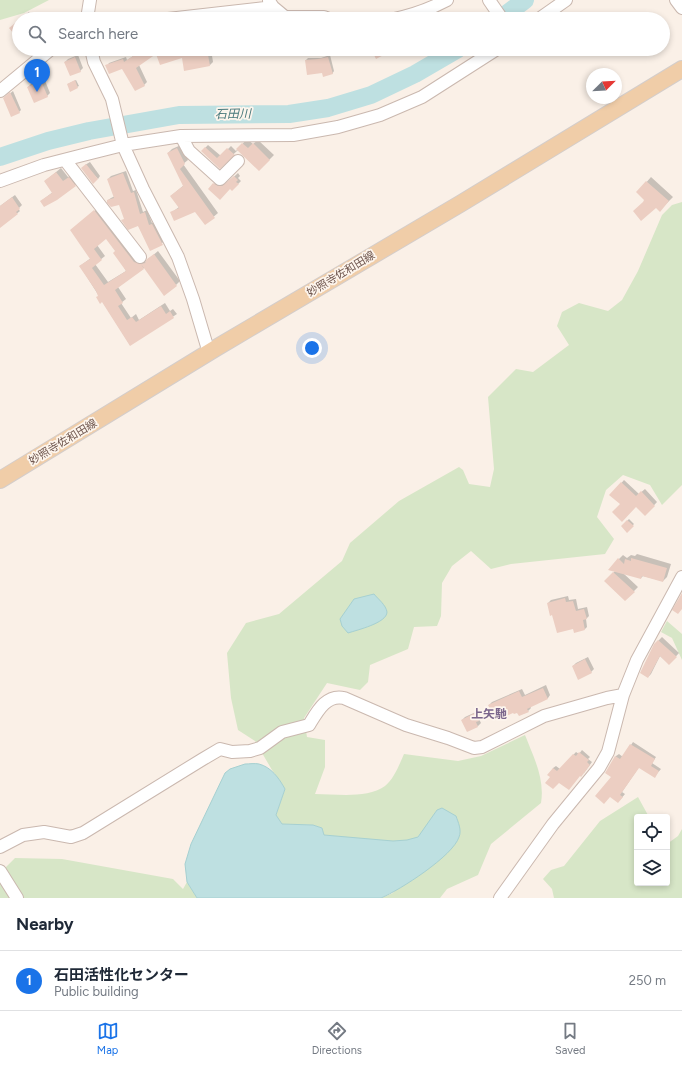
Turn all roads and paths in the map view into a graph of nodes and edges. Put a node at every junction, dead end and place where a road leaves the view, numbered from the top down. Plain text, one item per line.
1 (90, 0) edge
2 (447, 0) edge
3 (490, 0) edge
4 (566, 0) edge
5 (676, 0) edge
6 (271, 4) edge
7 (682, 8) edge
8 (88, 12) edge
9 (216, 12) edge
10 (280, 12) edge
11 (422, 12) edge
12 (498, 12) edge
13 (549, 12) edge
14 (42, 56) edge
15 (93, 56) edge
16 (486, 56) edge
17 (682, 69) edge
18 (0, 91) edge
19 (182, 136) junction
20 (122, 143) junction
21 (65, 160) junction
22 (238, 161) dead end
23 (24, 172) junction
24 (0, 181) edge
25 (0, 189) edge
26 (140, 257) dead end
27 (209, 353) junction
28 (0, 480) edge
29 (682, 577) edge
30 (623, 695) junction
31 (0, 847) edge
32 (0, 871) edge
33 (17, 898) edge
34 (500, 898) edge

1 - 8 street
2 - 11 street
3 - 12 street
4 - 13 street
5 - 7 street
6 - 9 street
6 - 10 street
14 - 18 street
15 - 20 street
16 - 19 street
17 - 27 main road, 妙照寺佐和田線
19 - 20 street
19 - 22 street
20 - 21 street
20 - 27 street
21 - 23 street
21 - 26 street
23 - 24 street
23 - 25 street
27 - 28 main road, 妙照寺佐和田線
29 - 30 street
30 - 31 street
30 - 34 street
32 - 33 street

